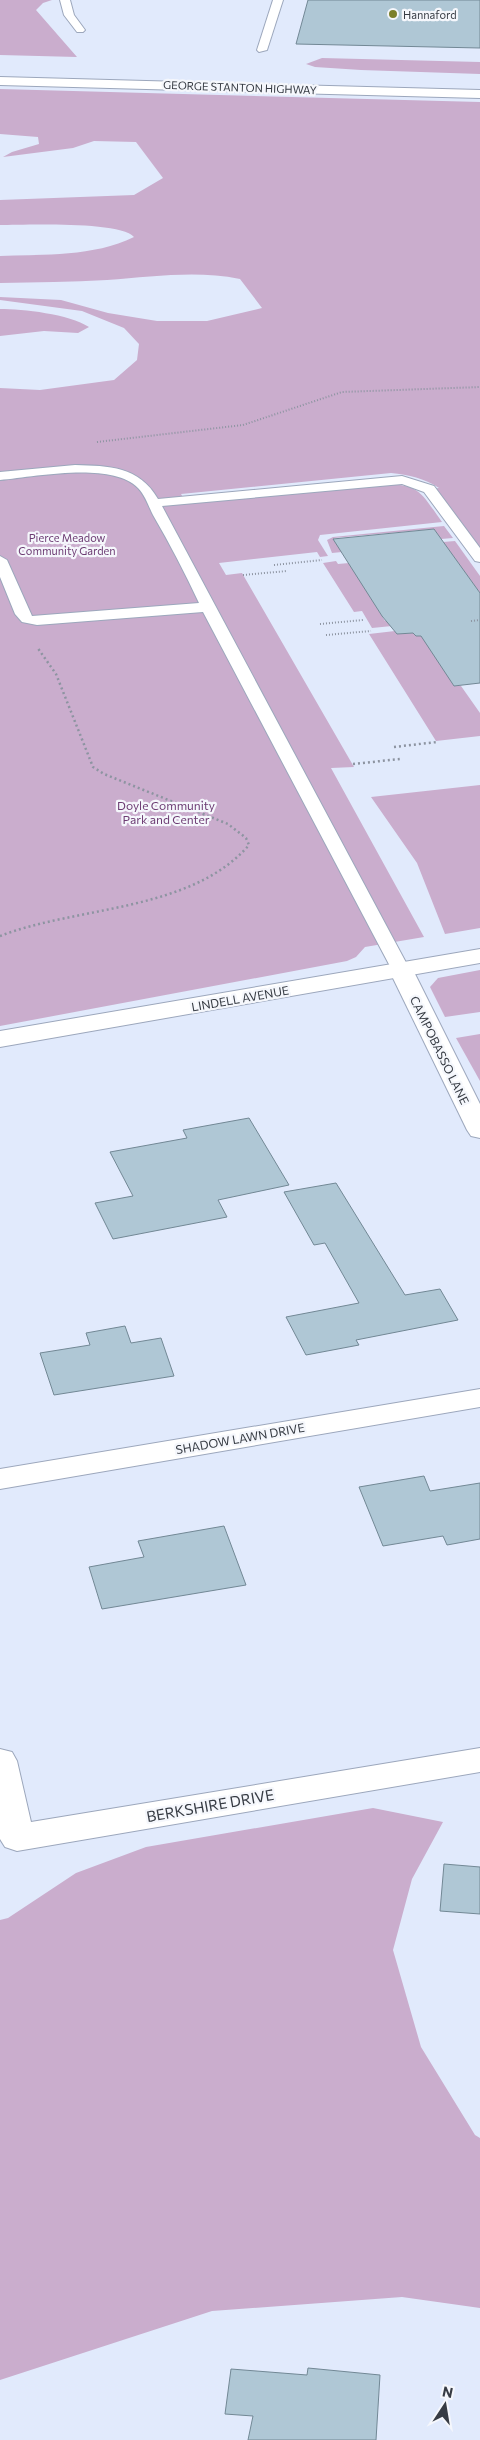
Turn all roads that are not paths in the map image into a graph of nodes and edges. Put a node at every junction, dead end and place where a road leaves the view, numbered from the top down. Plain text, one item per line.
1 (65, 0) edge
2 (278, 0) edge
3 (80, 30) dead end
4 (262, 50) dead end
5 (0, 71) edge
6 (0, 80) edge
7 (480, 83) edge
8 (0, 86) edge
9 (194, 86) junction
10 (480, 94) edge
11 (0, 476) edge
12 (154, 503) junction
13 (480, 558) edge
14 (0, 560) edge
15 (208, 606) junction
16 (480, 956) edge
17 (401, 970) junction
18 (0, 1039) edge
19 (480, 1130) edge
20 (480, 1398) edge
21 (0, 1479) edge
22 (480, 1760) edge
23 (0, 1761) edge

1 - 3 lane
2 - 4 lane
5 - 7 main road, GEORGE STANTON HIGHWAY
6 - 9 main road, GEORGE STANTON HIGHWAY
8 - 9 main road
9 - 10 main road, GEORGE STANTON HIGHWAY
11 - 12 lane
12 - 13 lane
12 - 15 lane
14 - 15 lane
15 - 17 lane
16 - 17 main road, LINDELL AVENUE
17 - 18 main road, LINDELL AVENUE
17 - 19 main road, CAMPOBASSO LANE
20 - 21 main road, SHADOW LAWN DRIVE
22 - 23 main road, BERKSHIRE DRIVE

